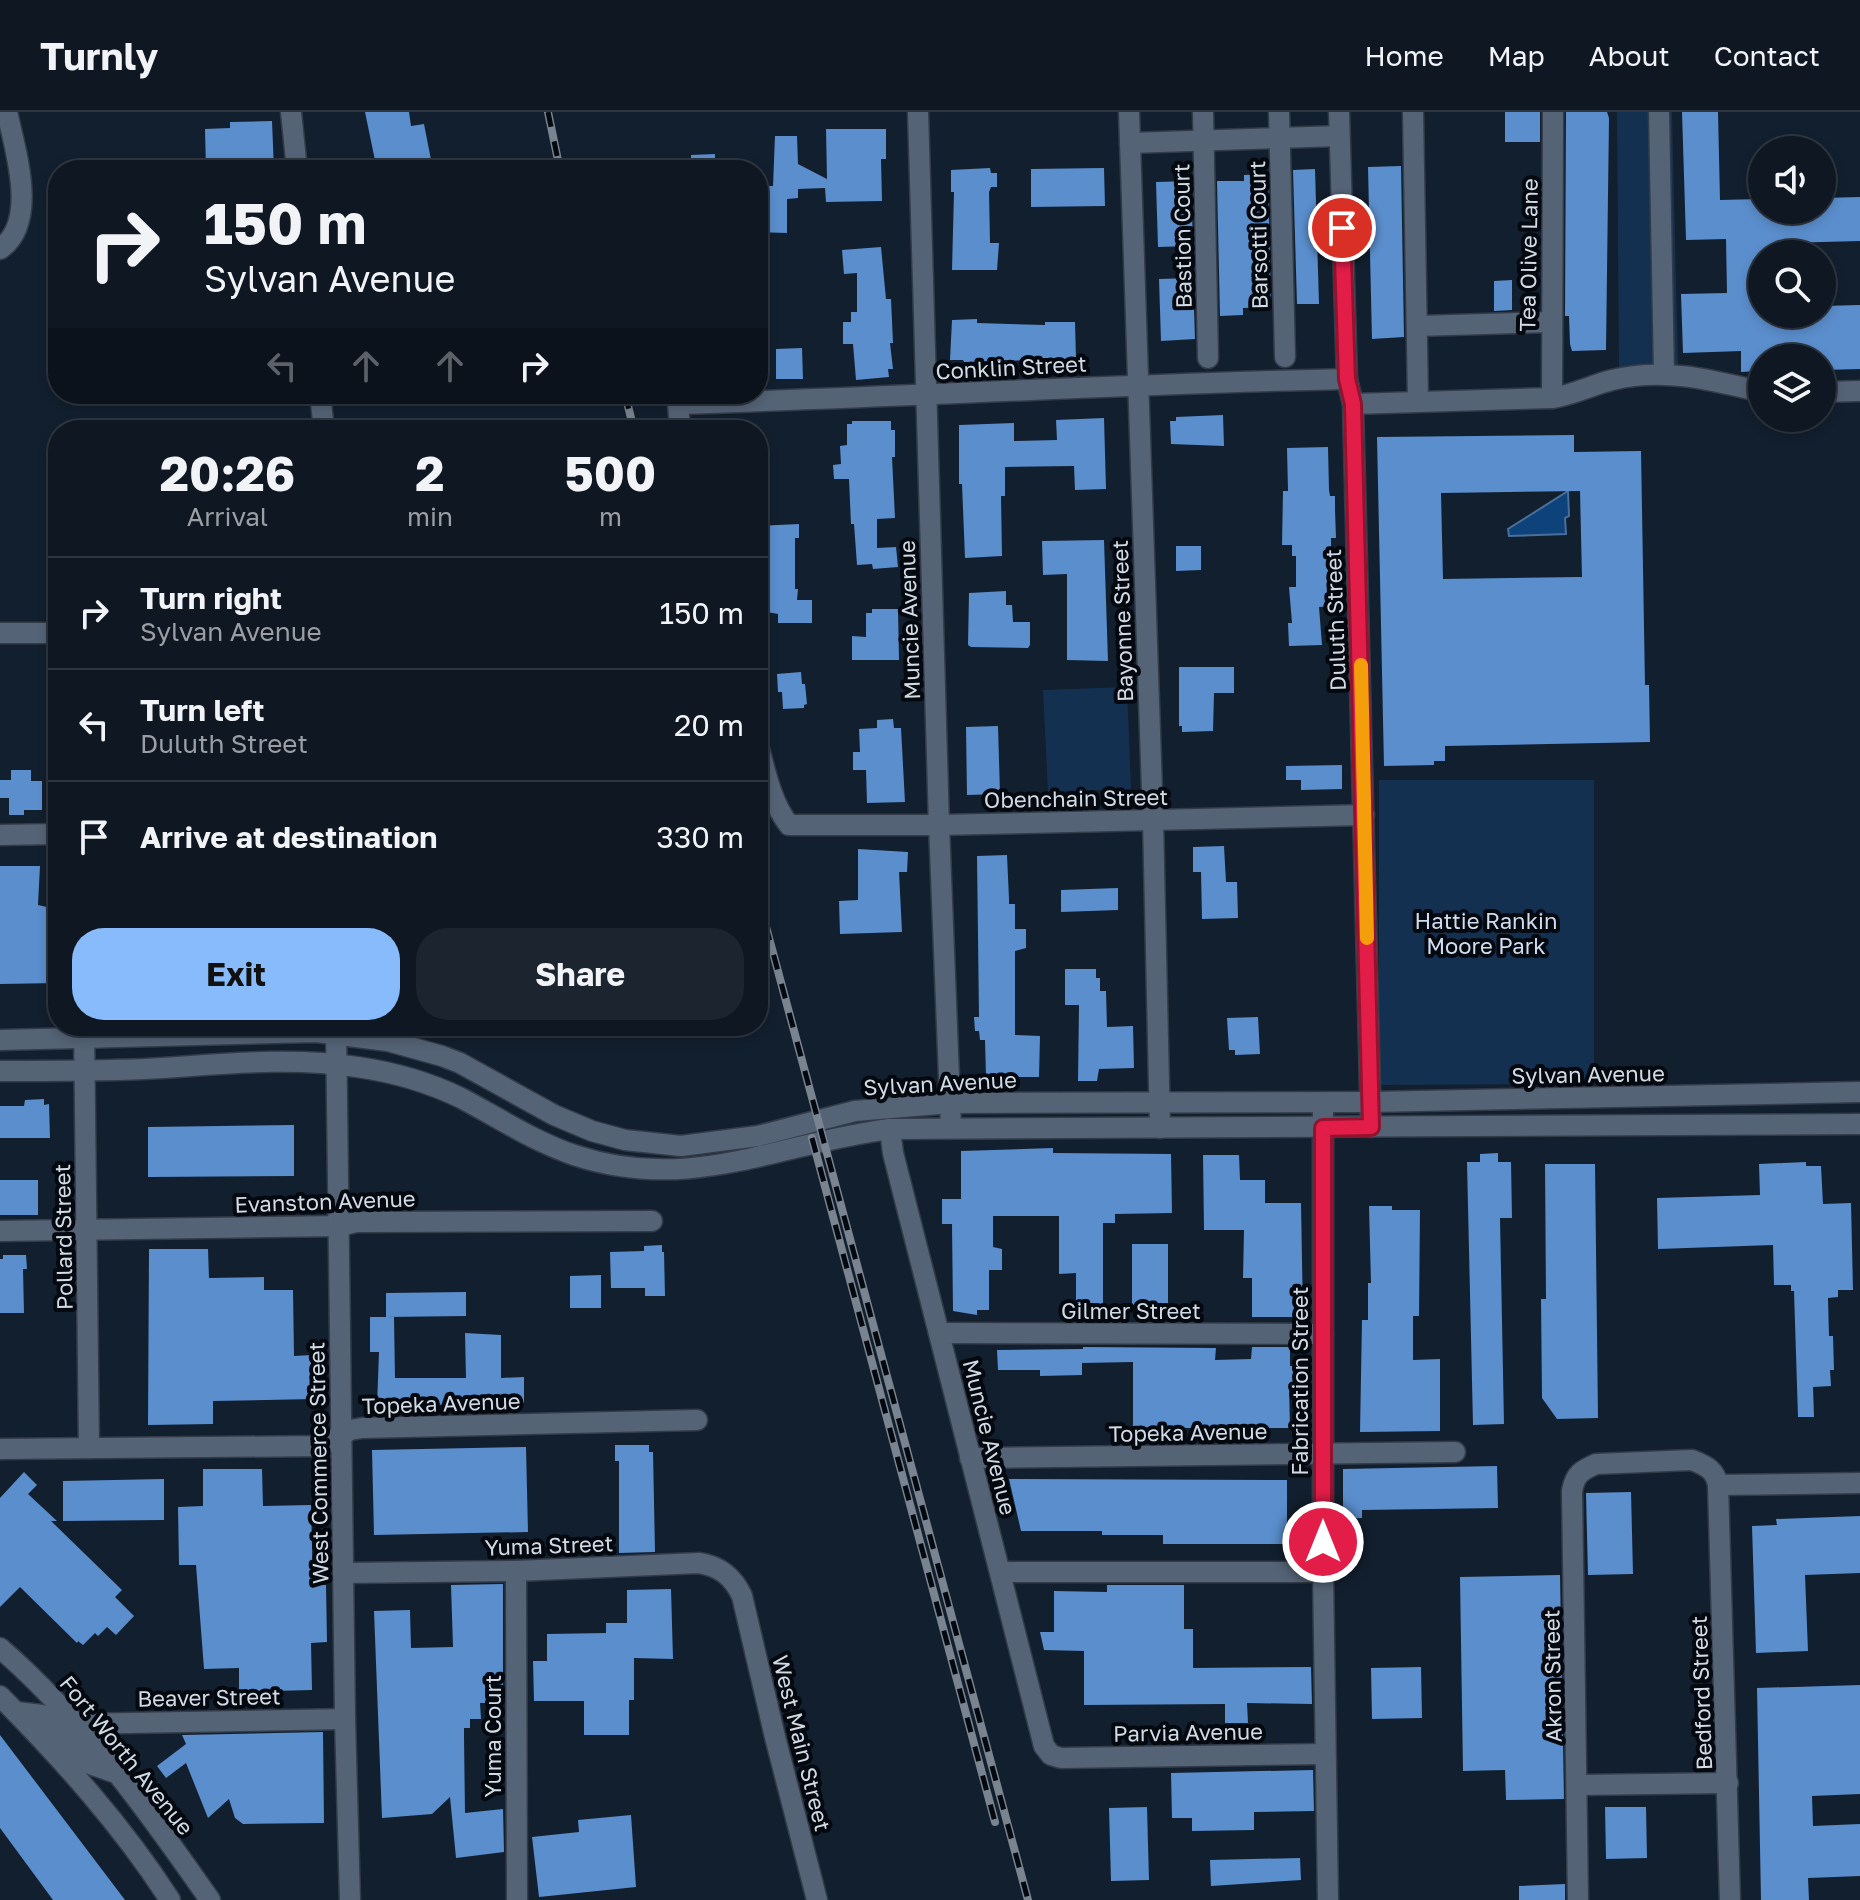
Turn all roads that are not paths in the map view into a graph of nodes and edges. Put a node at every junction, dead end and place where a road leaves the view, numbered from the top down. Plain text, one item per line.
1 (7, 112) edge
2 (291, 112) edge
3 (918, 112) edge
4 (1129, 112) edge
5 (1203, 112) edge
6 (1279, 112) edge
7 (1339, 112) edge
8 (1413, 112) edge
9 (1553, 112) edge
10 (1659, 112) edge
11 (1339, 136) junction
12 (1280, 138) junction
13 (1204, 140) junction
14 (1130, 143) junction
15 (296, 160) edge
16 (0, 249) edge
17 (1551, 322) junction
18 (1417, 326) junction
19 (1285, 357) dead end
20 (1208, 358) dead end
21 (1664, 374) junction
22 (1347, 379) junction
23 (1137, 384) junction
24 (1748, 389) edge
25 (1860, 391) edge
26 (1836, 392) edge
27 (927, 396) junction
28 (1552, 398) junction
29 (768, 401) edge
30 (1418, 401) junction
31 (1353, 404) junction
32 (0, 633) edge
33 (48, 633) edge
34 (768, 782) edge
35 (1364, 815) junction
36 (1153, 820) junction
37 (939, 825) junction
38 (48, 834) edge
39 (0, 835) edge
40 (48, 1035) edge
41 (84, 1036) edge
42 (336, 1036) edge
43 (364, 1036) edge
44 (0, 1040) edge
45 (336, 1064) junction
46 (83, 1070) junction
47 (0, 1071) edge
48 (1860, 1092) edge
49 (1159, 1101) junction
50 (1371, 1102) junction
51 (951, 1103) junction
52 (1323, 1103) junction
53 (1860, 1124) edge
54 (1371, 1127) junction
55 (951, 1128) junction
56 (1160, 1128) junction
57 (1323, 1128) junction
58 (890, 1129) junction
59 (652, 1221) dead end
60 (340, 1226) junction
61 (0, 1231) edge
62 (88, 1231) junction
63 (939, 1333) junction
64 (1323, 1334) junction
65 (697, 1420) dead end
66 (341, 1435) junction
67 (89, 1448) junction
68 (0, 1449) edge
69 (1455, 1452) dead end
70 (1323, 1454) junction
71 (970, 1458) junction
72 (1860, 1483) edge
73 (1718, 1485) junction
74 (516, 1571) junction
75 (1000, 1572) junction
76 (1323, 1572) junction
77 (343, 1573) junction
78 (742, 1596) joint
79 (0, 1648) edge
80 (0, 1696) edge
81 (16, 1712) junction
82 (345, 1719) junction
83 (74, 1724) junction
84 (1325, 1754) junction
85 (1051, 1755) joint
86 (115, 1772) junction
87 (1728, 1783) junction
88 (1578, 1785) junction
89 (179, 1856) junction
90 (155, 1877) junction
91 (170, 1900) edge
92 (210, 1900) edge
93 (350, 1900) edge
94 (517, 1900) edge
95 (817, 1900) edge
96 (1328, 1900) edge
97 (1578, 1900) edge
98 (1730, 1900) edge

1 - 16 street
2 - 15 street
3 - 27 street, Muncie Avenue
4 - 14 street, Bayonne Street
5 - 13 street, Bastion Court
6 - 12 street, Barsotti Court
7 - 11 street, Duluth Street
8 - 18 street
9 - 17 street, Tea Olive Lane
10 - 21 street
11 - 12 street
11 - 22 street, Duluth Street
12 - 13 street
12 - 19 street, Barsotti Court
13 - 14 street
13 - 20 street, Bastion Court
14 - 23 street, Bayonne Street
17 - 18 street
17 - 28 street, Tea Olive Lane
18 - 30 street
21 - 24 street
21 - 28 street
22 - 23 street, Conklin Street
22 - 31 street, Duluth Street
23 - 27 street, Conklin Street
23 - 36 street, Bayonne Street
25 - 26 street
27 - 29 street, Conklin Street
27 - 37 street, Muncie Avenue
28 - 30 street
30 - 31 street
31 - 35 street, Duluth Street
32 - 33 street
34 - 37 street, Obenchain Street
35 - 36 street, Obenchain Street
35 - 50 street, Duluth Street
36 - 37 street, Obenchain Street
36 - 49 street, Bayonne Street
37 - 51 street, Muncie Avenue
38 - 39 street
40 - 44 street, Sylvan Avenue
41 - 46 street, Pollard Street
42 - 45 street, West Commerce Street
43 - 51 street, Sylvan Avenue
45 - 46 street, Sylvan Avenue
45 - 58 street, Sylvan Avenue
45 - 60 street, West Commerce Street
46 - 47 street, Sylvan Avenue
46 - 62 street, Pollard Street
48 - 50 street, Sylvan Avenue
49 - 51 street, Sylvan Avenue
49 - 52 street, Sylvan Avenue
49 - 56 street, Bayonne Street
50 - 52 street, Sylvan Avenue
50 - 54 street, Duluth Street
51 - 55 street, Muncie Avenue
52 - 57 street, Fabrication Street
53 - 54 street, Sylvan Avenue
54 - 57 street, Sylvan Avenue
55 - 56 street, Sylvan Avenue
55 - 58 street, Sylvan Avenue
56 - 57 street, Sylvan Avenue
57 - 64 street, Fabrication Street
58 - 63 street, Muncie Avenue
59 - 60 street, Evanston Avenue
60 - 62 street, Evanston Avenue
60 - 66 street, West Commerce Street
61 - 62 street, Evanston Avenue
62 - 67 street, Pollard Street
63 - 64 street, Gilmer Street
63 - 71 street, Muncie Avenue
64 - 70 street, Fabrication Street
65 - 66 street, Topeka Avenue
66 - 67 street, Topeka Avenue
66 - 77 street, West Commerce Street
67 - 68 street, Topeka Avenue
69 - 70 street, Topeka Avenue
70 - 71 street, Topeka Avenue
70 - 76 street, Fabrication Street
71 - 75 street, Muncie Avenue
72 - 73 street
73 - 87 street, Bedford Street
73 - 88 street, Akron Street
74 - 77 street, Yuma Street
74 - 78 street, Yuma Street
74 - 94 street, Yuma Court
75 - 76 street
75 - 85 street, Muncie Avenue
76 - 84 street, Fabrication Street
77 - 82 street, West Commerce Street
78 - 95 street, West Main Street
79 - 83 street, Fort Worth Avenue
80 - 81 street
81 - 86 street
81 - 90 street
82 - 83 street, Beaver Street
82 - 93 street, West Commerce Street
83 - 86 street, Fort Worth Avenue
84 - 85 street, Parvia Avenue
84 - 96 street, Fabrication Street
86 - 89 street, Fort Worth Avenue
87 - 88 street
87 - 98 street, Bedford Street
88 - 97 street, Akron Street
89 - 90 street
89 - 92 street, Fort Worth Avenue
90 - 91 street

